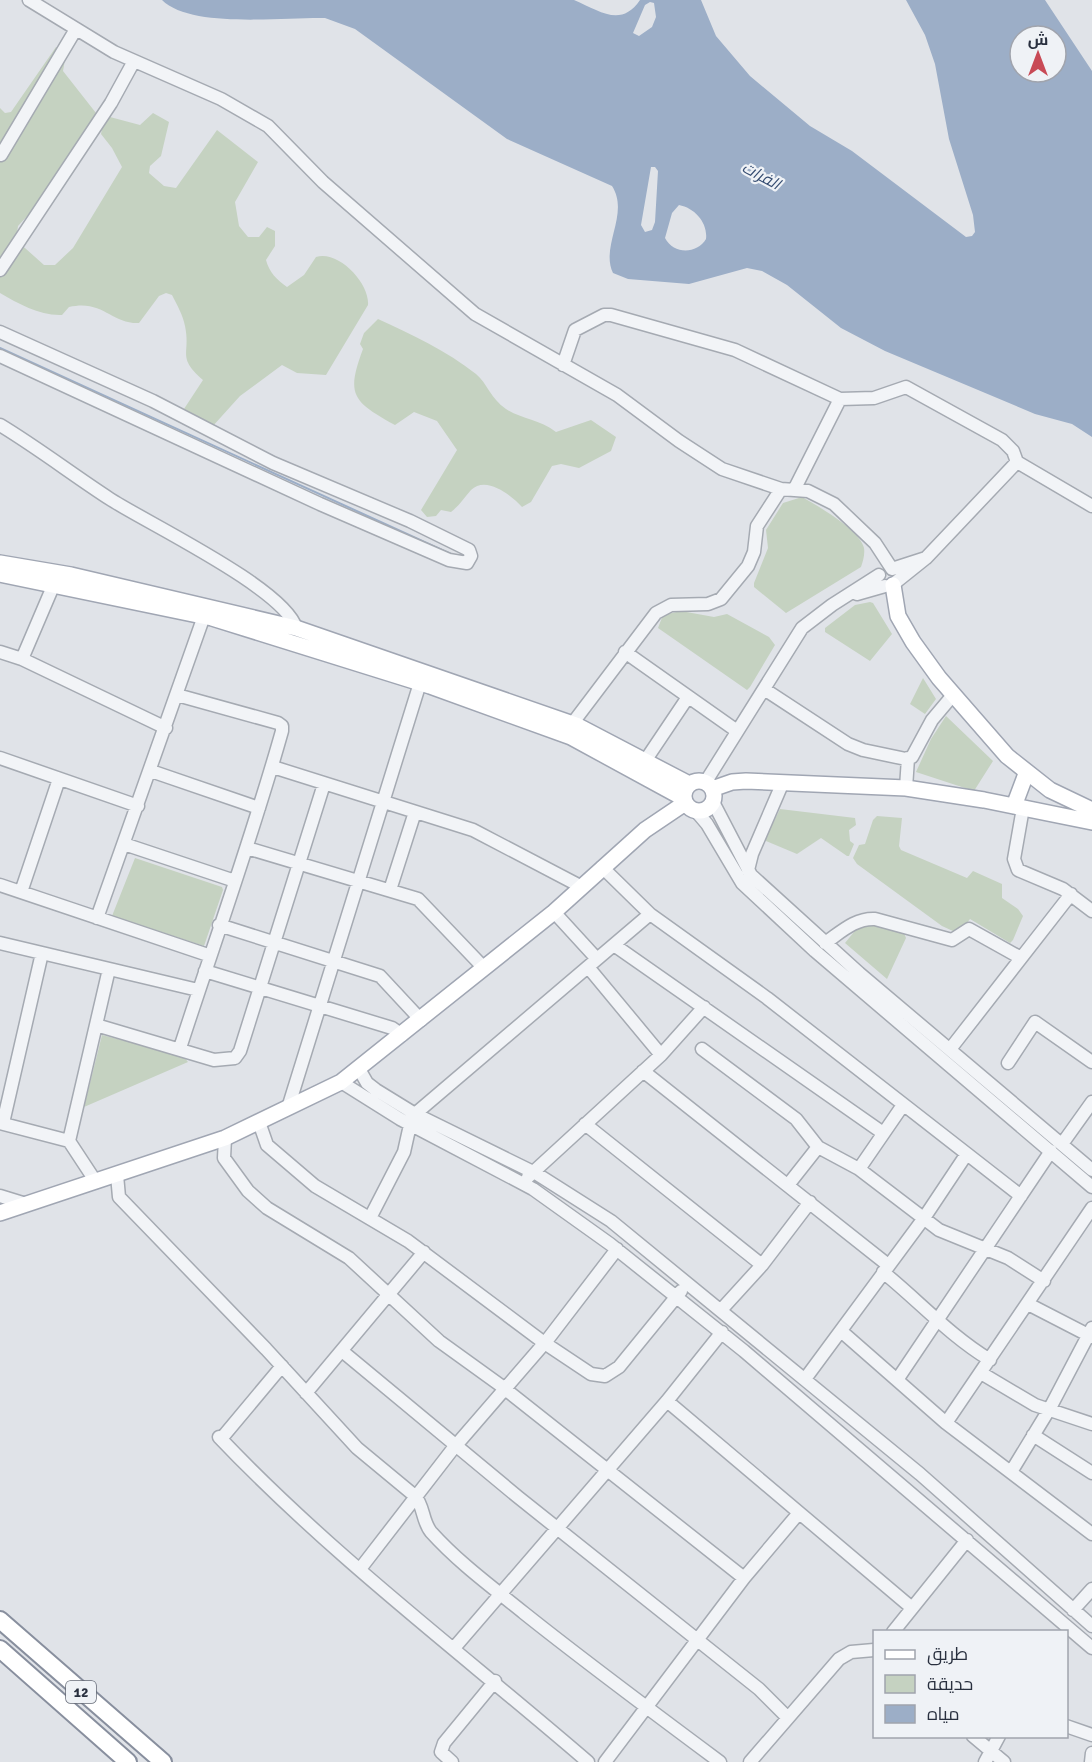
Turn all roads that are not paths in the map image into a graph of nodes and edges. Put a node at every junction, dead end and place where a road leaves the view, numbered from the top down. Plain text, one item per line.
1 (29, 0) edge
2 (76, 29) junction
3 (134, 61) junction
4 (1, 155) edge
5 (0, 270) edge
6 (0, 332) edge
7 (0, 356) edge
8 (563, 365) junction
9 (840, 399) junction
10 (0, 424) edge
11 (1017, 462) junction
12 (781, 489) junction
13 (794, 490) junction
14 (1092, 506) edge
15 (0, 563) edge
16 (0, 574) edge
17 (888, 578) junction
18 (54, 584) junction
19 (204, 616) junction
20 (296, 628) junction
21 (330, 647) junction
22 (0, 652) edge
23 (625, 652) junction
24 (22, 659) junction
25 (420, 683) junction
26 (764, 689) junction
27 (177, 695) junction
28 (953, 695) junction
29 (688, 696) junction
30 (572, 724) junction
31 (166, 728) junction
32 (738, 731) junction
33 (0, 758) edge
34 (908, 758) junction
35 (645, 761) junction
36 (273, 767) junction
37 (151, 771) junction
38 (1026, 774) junction
39 (59, 779) junction
40 (783, 782) junction
41 (324, 784) junction
42 (906, 788) junction
43 (710, 791) junction
44 (1063, 797) junction
45 (688, 799) junction
46 (384, 802) junction
47 (138, 806) junction
48 (1018, 807) junction
49 (259, 808) junction
50 (1092, 810) edge
51 (415, 812) junction
52 (1056, 816) junction
53 (1092, 822) edge
54 (124, 844) junction
55 (247, 848) junction
56 (300, 866) junction
57 (602, 867) junction
58 (748, 870) junction
59 (235, 881) junction
60 (358, 882) junction
61 (0, 885) edge
62 (580, 886) junction
63 (390, 890) junction
64 (21, 892) junction
65 (1071, 894) junction
66 (1092, 911) edge
67 (554, 912) junction
68 (650, 914) junction
69 (97, 918) junction
70 (219, 925) junction
71 (0, 943) edge
72 (276, 943) junction
73 (825, 943) junction
74 (614, 945) junction
75 (42, 953) junction
76 (208, 956) junction
77 (1021, 958) junction
78 (332, 961) junction
79 (593, 963) junction
80 (484, 968) junction
81 (109, 969) junction
82 (204, 971) junction
83 (261, 988) junction
84 (198, 990) junction
85 (318, 1005) junction
86 (704, 1008) junction
87 (421, 1020) junction
88 (96, 1025) junction
89 (402, 1035) junction
90 (180, 1048) junction
91 (951, 1048) junction
92 (702, 1049) dead end
93 (660, 1055) junction
94 (1092, 1062) edge
95 (1008, 1063) dead end
96 (359, 1069) junction
97 (643, 1071) junction
98 (341, 1082) junction
99 (1092, 1102) edge
100 (903, 1106) junction
101 (288, 1108) junction
102 (413, 1119) junction
103 (259, 1122) junction
104 (1, 1123) edge
105 (585, 1124) junction
106 (883, 1133) junction
107 (225, 1138) junction
108 (69, 1141) junction
109 (1062, 1144) junction
110 (818, 1147) junction
111 (1051, 1151) junction
112 (966, 1155) junction
113 (860, 1169) junction
114 (1092, 1170) edge
115 (533, 1172) junction
116 (117, 1175) junction
117 (96, 1182) junction
118 (523, 1184) junction
119 (788, 1185) junction
120 (1092, 1187) edge
121 (0, 1196) edge
122 (1022, 1196) junction
123 (810, 1202) junction
124 (26, 1204) junction
125 (1092, 1208) edge
126 (0, 1214) edge
127 (370, 1218) junction
128 (924, 1218) junction
129 (986, 1248) junction
130 (617, 1249) junction
131 (424, 1252) junction
132 (762, 1264) junction
133 (886, 1268) junction
134 (1044, 1281) junction
135 (687, 1282) junction
136 (677, 1296) junction
137 (389, 1298) junction
138 (1028, 1304) junction
139 (721, 1310) junction
140 (937, 1319) junction
141 (841, 1331) junction
142 (722, 1332) junction
143 (1091, 1333) edge
144 (544, 1343) junction
145 (342, 1351) junction
146 (990, 1360) junction
147 (282, 1366) junction
148 (981, 1373) junction
149 (805, 1379) junction
150 (897, 1380) junction
151 (504, 1388) junction
152 (306, 1393) junction
153 (667, 1401) junction
154 (1050, 1408) junction
155 (946, 1423) junction
156 (1092, 1424) edge
157 (1033, 1435) junction
158 (457, 1444) junction
159 (607, 1471) junction
160 (1011, 1472) junction
161 (1092, 1473) edge
162 (417, 1498) junction
163 (798, 1514) junction
164 (557, 1527) junction
165 (1092, 1534) edge
166 (968, 1540) junction
167 (360, 1569) junction
168 (744, 1578) junction
169 (1092, 1589) edge
170 (500, 1593) junction
171 (912, 1608) junction
172 (1073, 1610) junction
173 (0, 1620) edge
174 (1092, 1626) edge
175 (1060, 1627) edge
176 (895, 1630) edge
177 (1068, 1632) edge
178 (697, 1639) junction
179 (454, 1648) junction
180 (1092, 1648) edge
181 (0, 1649) edge
182 (873, 1652) edge
183 (495, 1681) junction
184 (648, 1708) junction
185 (787, 1717) junction
186 (1068, 1727) edge
187 (1092, 1735) edge
188 (974, 1738) edge
189 (998, 1738) edge
190 (1092, 1753) edge
191 (988, 1757) edge
192 (128, 1762) edge
193 (163, 1762) edge
194 (452, 1762) edge
195 (588, 1762) edge
196 (605, 1762) edge
197 (720, 1762) edge
198 (750, 1762) edge
199 (1004, 1762) edge
200 (1090, 1762) edge

1 - 2 street
2 - 3 street
2 - 4 street
3 - 5 street
3 - 8 street
6 - 7 street
8 - 9 street
8 - 12 street
9 - 11 street
9 - 13 street
10 - 20 street
11 - 14 street
11 - 17 street
12 - 13 street
12 - 23 street
13 - 17 street
15 - 20 main road
16 - 18 main road
17 - 26 street
17 - 28 main road
18 - 19 main road
18 - 24 street
19 - 21 main road
19 - 27 street
20 - 21 main road
21 - 25 main road
21 - 30 main road
22 - 24 street
23 - 29 street
23 - 30 street
24 - 31 street
25 - 45 main road
25 - 46 street
26 - 32 street
26 - 34 street
27 - 31 street
27 - 36 street
28 - 34 street
28 - 38 main road
29 - 32 street
29 - 35 street
30 - 35 main road
31 - 37 street
32 - 43 street
33 - 39 street
34 - 42 street
35 - 45 main road
36 - 41 street
36 - 49 street
37 - 47 street
37 - 49 street
38 - 44 main road
38 - 48 main road
39 - 47 street
39 - 64 street
40 - 42 main road
40 - 43 main road
40 - 58 street
41 - 46 street
41 - 56 street
42 - 48 main road
43 - 45 main road
43 - 45 main road
43 - 58 street
44 - 50 main road
44 - 52 main road
45 - 57 main road
45 - 111 street
46 - 51 street
46 - 60 street
47 - 54 street
48 - 52 main road
48 - 65 street
49 - 55 street
51 - 62 street
51 - 63 street
52 - 53 main road
54 - 59 street
54 - 69 street
55 - 56 street
55 - 59 street
56 - 60 street
56 - 72 street
57 - 62 main road
57 - 68 street
58 - 73 street
59 - 70 street
60 - 63 street
60 - 78 street
61 - 64 street
62 - 67 main road
63 - 80 street
64 - 69 street
65 - 66 street
65 - 77 street
67 - 79 street
67 - 80 main road
68 - 74 street
68 - 100 street
69 - 76 street
70 - 72 street
70 - 76 street
71 - 75 street
72 - 78 street
72 - 83 street
73 - 77 street
73 - 91 street
74 - 79 street
74 - 86 street
75 - 81 street
75 - 104 street
76 - 82 street
77 - 91 street
78 - 85 street
78 - 87 street
79 - 93 street
79 - 102 street
80 - 87 main road
81 - 84 street
81 - 88 street
82 - 83 street
82 - 84 street
83 - 85 street
83 - 90 street
84 - 90 street
85 - 89 street
85 - 101 street
86 - 93 street
86 - 106 street
87 - 89 main road
88 - 90 street
88 - 108 street
89 - 96 main road
91 - 109 street
92 - 110 street
93 - 97 street
94 - 95 street
96 - 98 main road
96 - 102 street
97 - 105 street
97 - 119 street
98 - 101 main road
98 - 102 street
99 - 109 street
100 - 106 street
100 - 112 street
101 - 103 main road
102 - 115 street
102 - 118 street
102 - 127 street
103 - 107 main road
103 - 127 street
104 - 108 street
105 - 115 street
105 - 132 street
106 - 113 street
107 - 116 main road
107 - 137 street
108 - 117 street
109 - 114 street
110 - 113 street
110 - 119 street
111 - 120 street
111 - 122 street
112 - 122 street
112 - 128 street
113 - 128 street
115 - 118 street
115 - 135 street
116 - 117 main road
116 - 147 street
117 - 124 main road
118 - 130 street
119 - 123 street
121 - 124 street
122 - 129 street
123 - 132 street
123 - 133 street
124 - 126 main road
125 - 134 street
127 - 131 street
128 - 129 street
128 - 133 street
129 - 134 street
129 - 140 street
130 - 136 street
130 - 144 street
131 - 137 street
131 - 144 street
132 - 139 street
133 - 140 street
133 - 141 street
134 - 138 street
135 - 136 street
135 - 139 street
136 - 142 street
136 - 144 street
137 - 145 street
137 - 151 street
138 - 143 street
138 - 146 street
139 - 149 street
140 - 146 street
140 - 150 street
141 - 149 street
141 - 150 street
142 - 153 street
142 - 166 street
143 - 154 street
144 - 151 street
145 - 152 street
145 - 158 street
146 - 148 street
147 - 152 street
147 - 167 street
148 - 154 street
148 - 155 street
149 - 172 street
150 - 155 street
151 - 158 street
151 - 159 street
152 - 162 street
153 - 159 street
153 - 163 street
154 - 156 street
154 - 157 street
155 - 160 street
157 - 160 street
157 - 161 street
158 - 162 street
158 - 164 street
159 - 164 street
159 - 168 street
160 - 165 street
162 - 167 street
162 - 170 street
163 - 168 street
163 - 171 street
164 - 170 street
164 - 178 street
166 - 171 street
166 - 175 street
167 - 179 street
168 - 178 street
169 - 172 street
170 - 179 street
170 - 184 street
171 - 176 street
172 - 174 street
173 - 193 highway, 12
177 - 180 street
178 - 184 street
178 - 185 street
179 - 183 street
181 - 192 highway, 12
182 - 185 street
183 - 194 street
183 - 195 street
184 - 196 street
184 - 197 street
185 - 198 street
186 - 187 street
188 - 191 street
189 - 191 street
190 - 200 street
191 - 199 street

